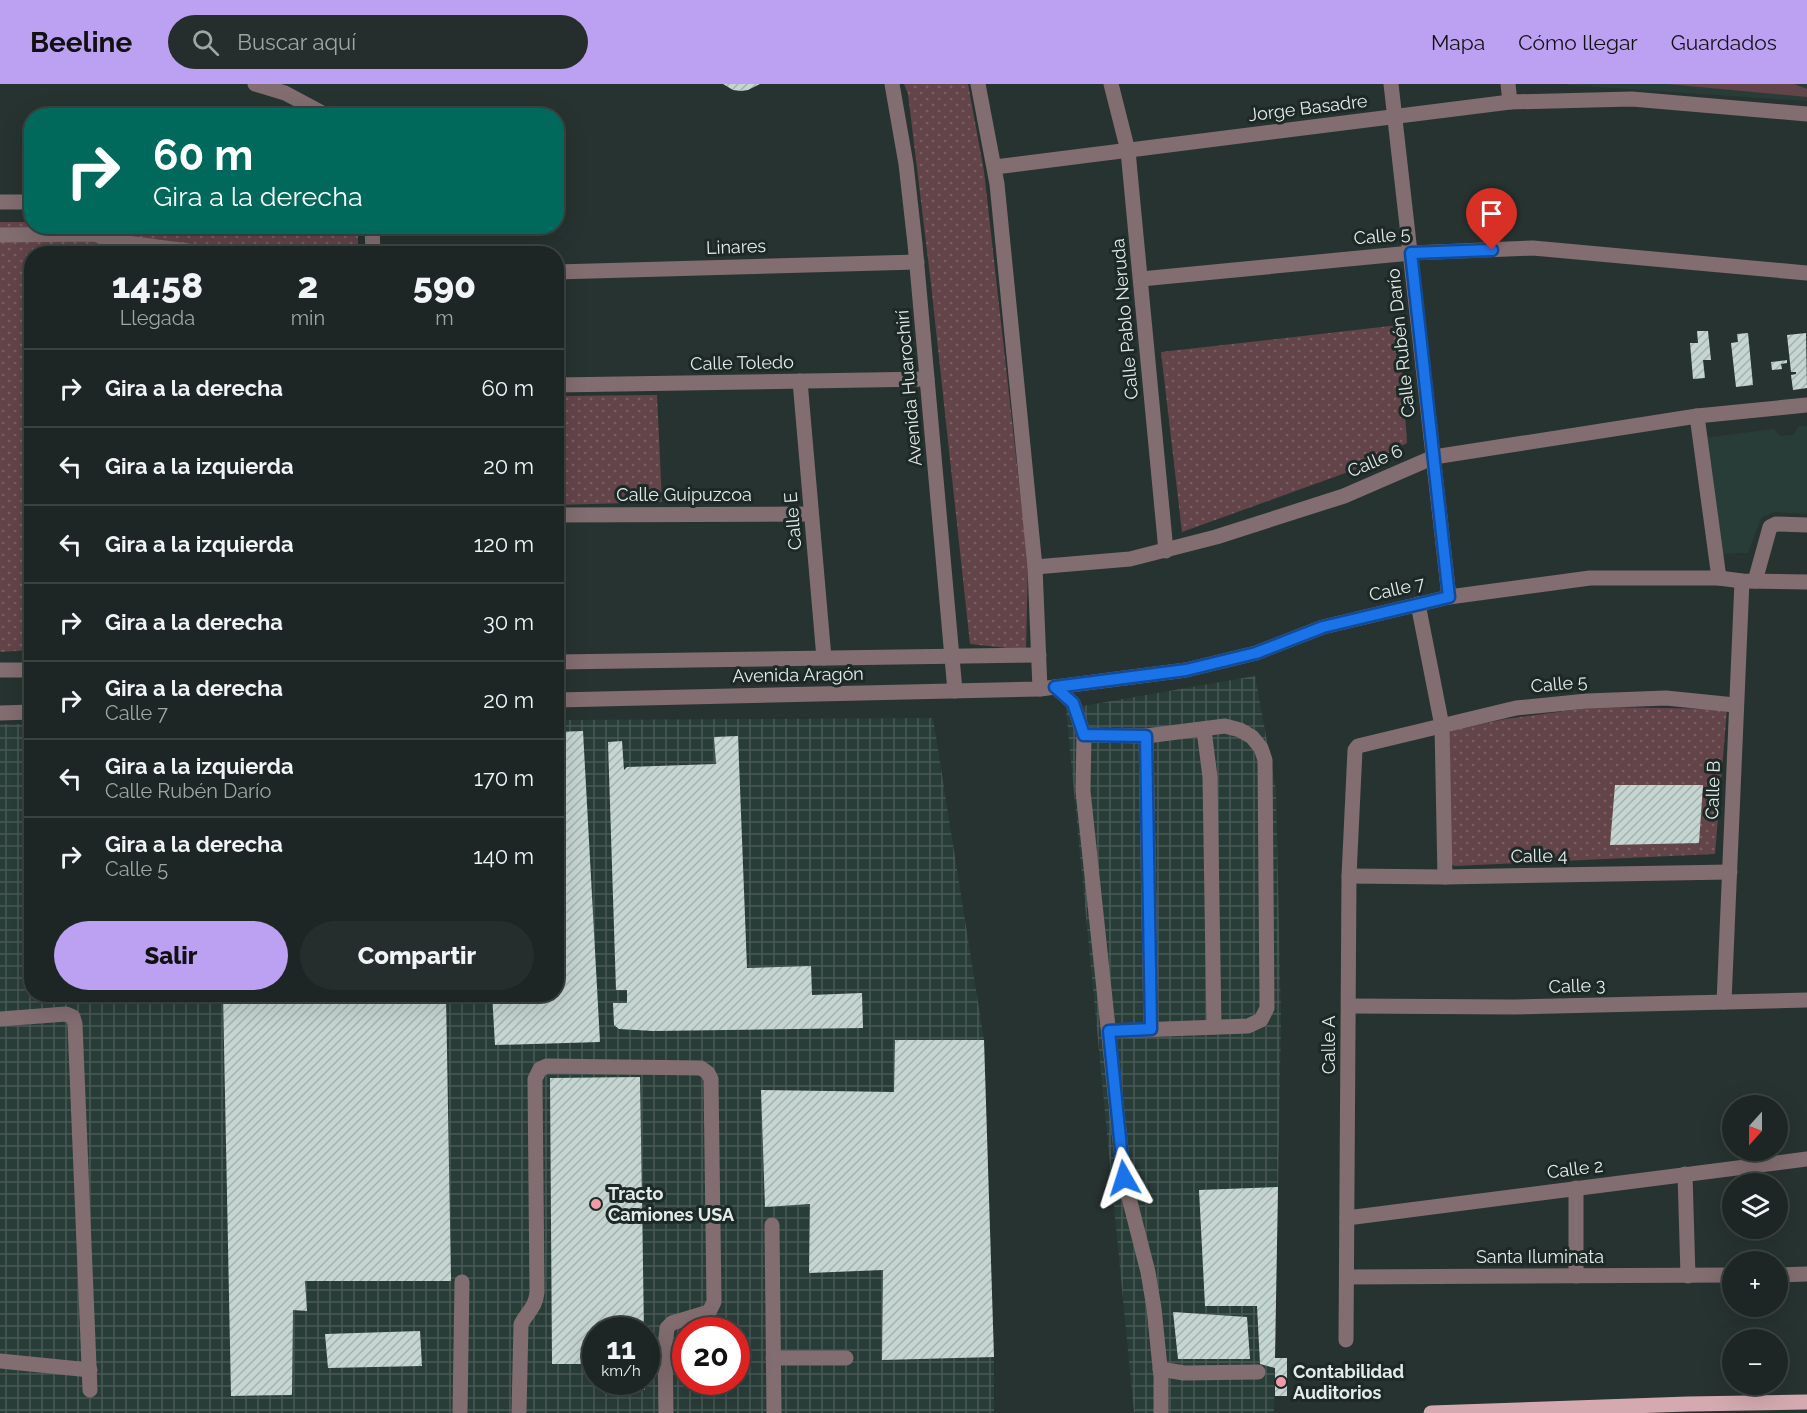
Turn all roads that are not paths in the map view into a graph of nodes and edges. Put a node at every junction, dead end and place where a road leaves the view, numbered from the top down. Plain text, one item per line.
1 (255, 84) edge
2 (892, 84) edge
3 (978, 84) edge
4 (1112, 84) edge
5 (1391, 84) edge
6 (1508, 84) edge
7 (1510, 102) junction
8 (313, 108) edge
9 (1807, 114) edge
10 (1396, 117) junction
11 (1128, 151) junction
12 (994, 167) junction
13 (0, 202) edge
14 (24, 202) edge
15 (95, 234) edge
16 (95, 234) edge
17 (0, 235) edge
18 (113, 246) edge
19 (1411, 253) junction
20 (917, 262) junction
21 (564, 272) edge
22 (1807, 273) edge
23 (1141, 279) junction
24 (927, 379) junction
25 (800, 381) junction
26 (564, 385) edge
27 (1807, 405) edge
28 (1697, 416) junction
29 (1434, 457) junction
30 (811, 514) junction
31 (564, 515) edge
32 (1807, 525) edge
33 (1166, 551) junction
34 (1035, 567) junction
35 (1719, 578) junction
36 (1749, 580) junction
37 (1807, 582) edge
38 (1449, 597) junction
39 (1418, 604) junction
40 (1039, 655) junction
41 (952, 657) junction
42 (824, 658) junction
43 (564, 662) edge
44 (0, 670) edge
45 (24, 670) edge
46 (1048, 688) junction
47 (955, 691) junction
48 (564, 700) edge
49 (1735, 705) junction
50 (24, 712) edge
51 (0, 713) edge
52 (1442, 726) junction
53 (1204, 730) junction
54 (1084, 735) junction
55 (1146, 736) junction
56 (1355, 750) joint
57 (1730, 872) junction
58 (1349, 876) junction
59 (1445, 877) junction
60 (1807, 1000) edge
61 (1724, 1002) junction
62 (1348, 1006) junction
63 (0, 1019) edge
64 (1214, 1027) junction
65 (1151, 1029) junction
66 (1109, 1031) junction
67 (1807, 1159) edge
68 (1685, 1174) junction
69 (1576, 1188) junction
70 (1347, 1218) junction
71 (772, 1225) dead end
72 (1807, 1274) edge
73 (1722, 1275) edge
74 (1788, 1275) edge
75 (1576, 1276) junction
76 (1688, 1276) junction
77 (1347, 1277) junction
78 (462, 1282) dead end
79 (1346, 1340) dead end
80 (773, 1358) junction
81 (846, 1358) dead end
82 (0, 1361) edge
83 (1160, 1369) junction
84 (90, 1370) junction
85 (1258, 1372) dead end
86 (90, 1390) dead end
87 (1807, 1402) edge
88 (1618, 1410) edge
89 (460, 1413) edge
90 (519, 1413) edge
91 (666, 1413) edge
92 (774, 1413) edge
93 (1161, 1413) edge
94 (1431, 1413) edge

1 - 8 street
2 - 20 street, Avenida Huarochirí
3 - 12 street
4 - 11 street, Calle Pablo Neruda
5 - 10 street, Calle Rubén Darío
6 - 7 street
7 - 9 street, Jorge Basadre
7 - 10 street, Jorge Basadre
10 - 11 street, Jorge Basadre
10 - 19 street, Calle Rubén Darío
11 - 12 street, Jorge Basadre
11 - 23 street, Calle Pablo Neruda
12 - 34 street
13 - 14 street
15 - 17 street
16 - 18 street
19 - 22 street, Calle 5
19 - 23 street, Calle 5
19 - 29 street, Calle Rubén Darío
20 - 21 street, Linares
20 - 24 street, Avenida Huarochirí
23 - 33 street, Calle Pablo Neruda
24 - 25 street, Calle Toledo
24 - 41 street, Avenida Huarochirí
25 - 26 street, Calle Toledo
25 - 30 street, Calle E
27 - 28 street, Calle 6
28 - 29 street, Calle 6
28 - 35 street
29 - 33 street, Calle 6
29 - 38 street, Calle Rubén Darío
30 - 31 street, Calle Guipuzcoa
30 - 42 street, Calle E
32 - 36 street, Calle B
33 - 34 street, Calle 6
34 - 40 street
35 - 36 street, Calle 7
35 - 38 street, Calle 7
36 - 37 street, Calle 7
36 - 49 street, Calle B
38 - 39 street, Calle 7
39 - 46 street, Calle 7
39 - 52 street
40 - 41 street, Avenida Aragón
40 - 46 street
41 - 42 street, Avenida Aragón
41 - 47 street, Avenida Huarochirí
42 - 43 street, Avenida Aragón
44 - 45 street
46 - 47 street, Avenida Aragón
46 - 54 street
47 - 48 street, Avenida Aragón
49 - 52 street, Calle 5
49 - 57 street, Calle B
50 - 51 street
52 - 56 street, Calle 5
52 - 59 street
53 - 55 street
53 - 64 street
53 - 64 street
54 - 55 street
54 - 66 street
55 - 65 street
56 - 58 street, Calle A
57 - 59 street, Calle 4
57 - 61 street, Calle B
58 - 59 street, Calle 4
58 - 62 street, Calle A
60 - 61 street, Calle 3
61 - 62 street, Calle 3
62 - 70 street, Calle A
63 - 84 street
64 - 65 street
65 - 66 street
66 - 83 street
67 - 68 street, Calle 2
68 - 69 street, Calle 2
68 - 76 street
69 - 70 street, Calle 2
69 - 75 street
70 - 77 street, Calle A
71 - 80 street
72 - 74 street
73 - 76 street, Santa Iluminata
75 - 76 street, Santa Iluminata
75 - 77 street, Santa Iluminata
77 - 79 street, Calle A
78 - 89 street
80 - 81 street
80 - 92 street
82 - 84 street
83 - 85 street
83 - 93 street
84 - 86 street
87 - 88 main road
88 - 94 main road
90 - 91 street

